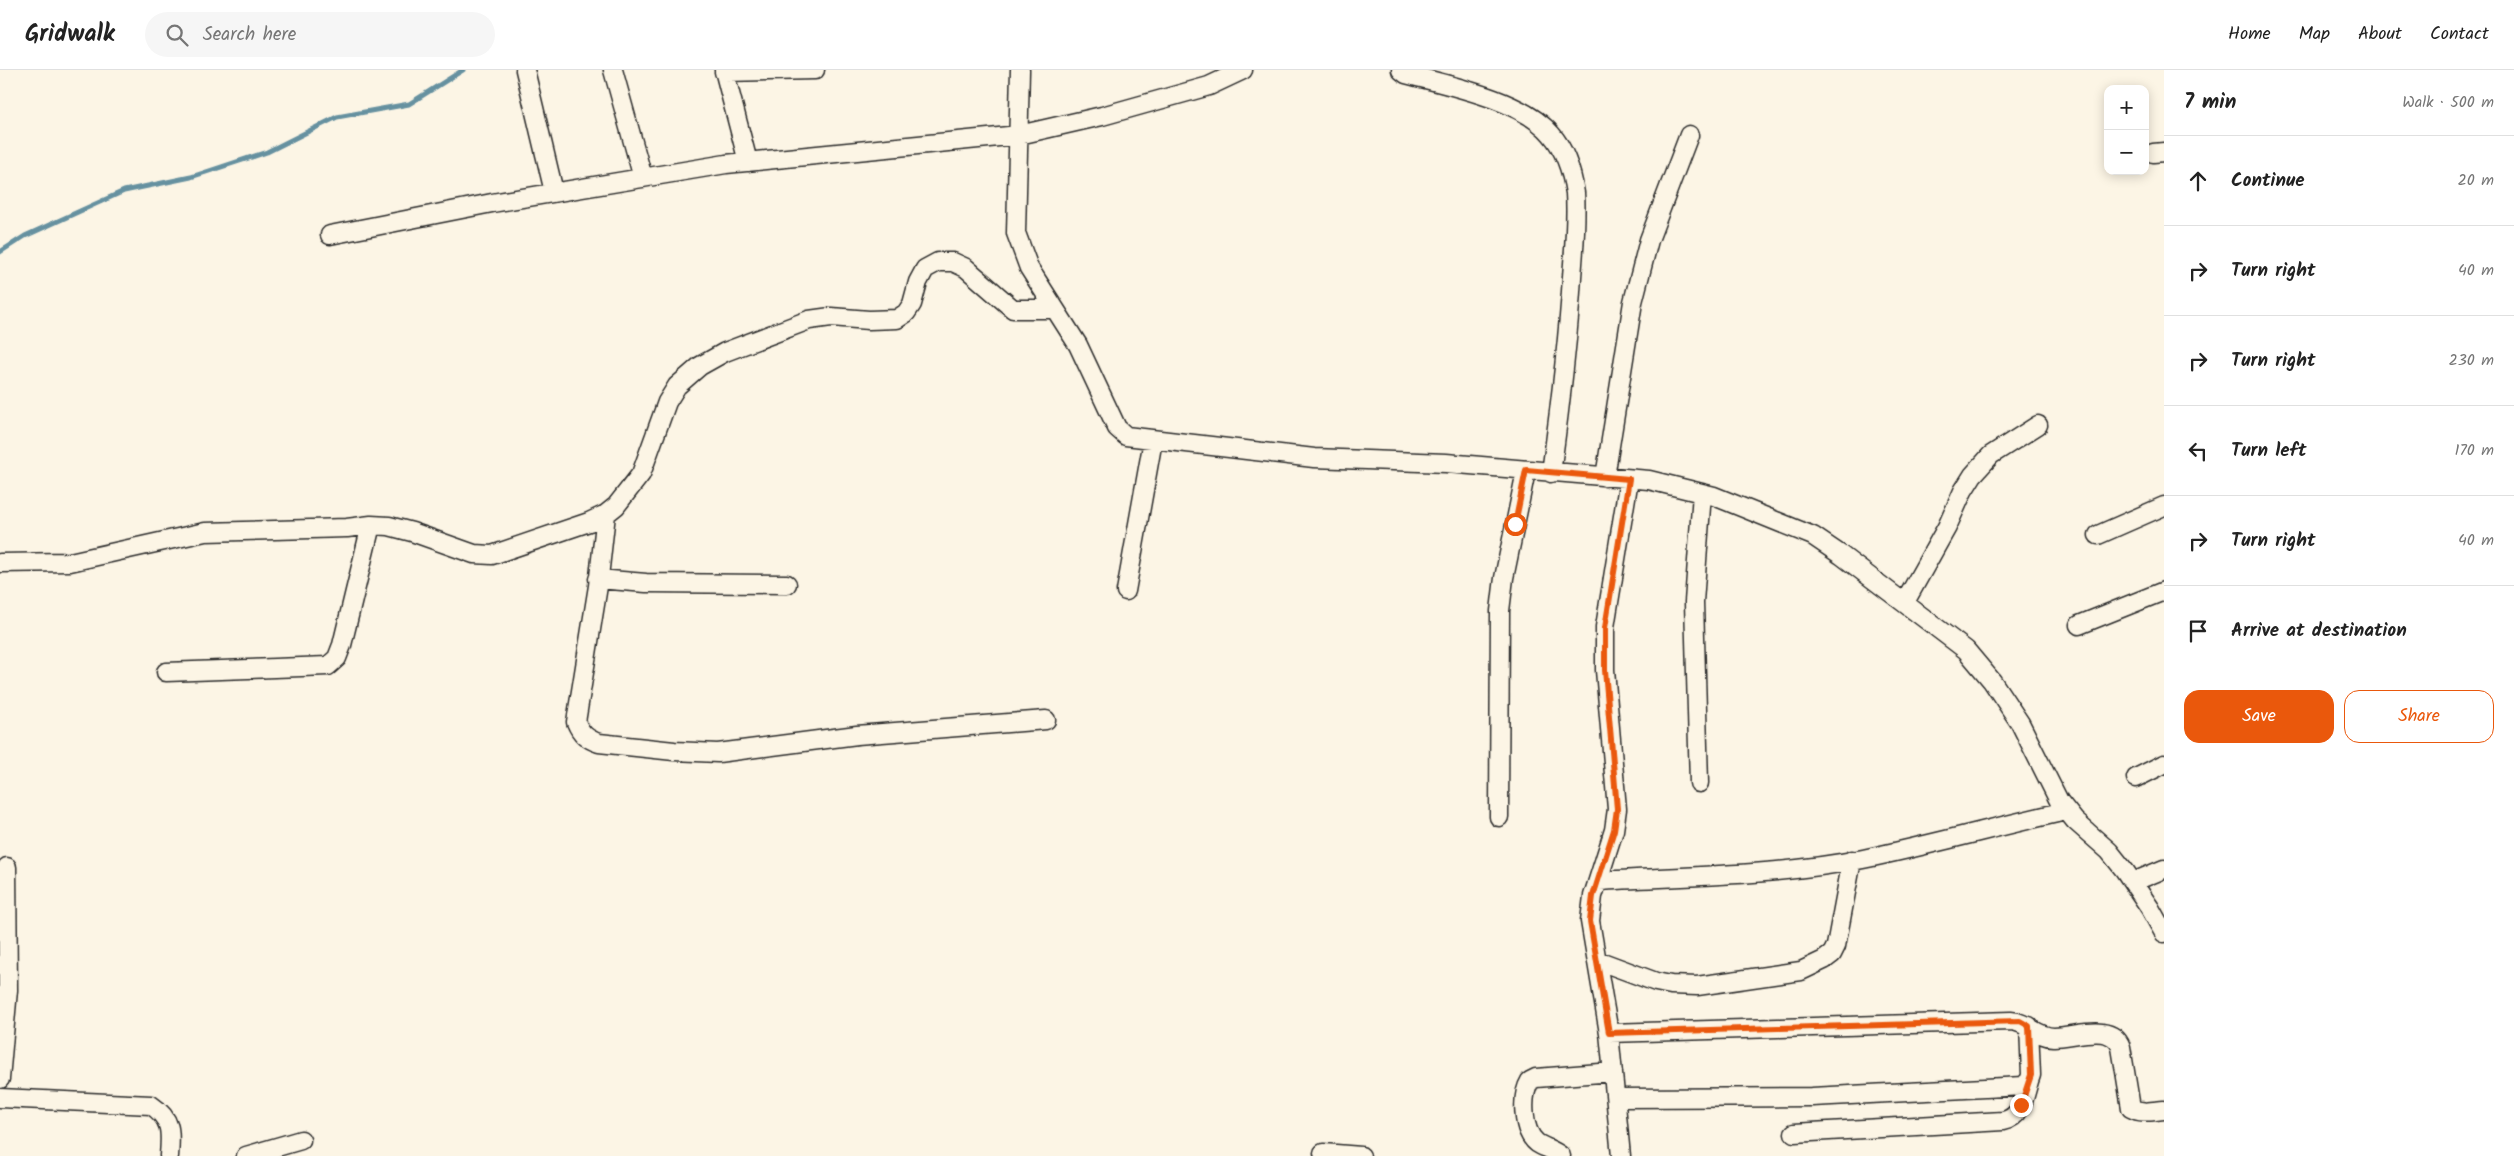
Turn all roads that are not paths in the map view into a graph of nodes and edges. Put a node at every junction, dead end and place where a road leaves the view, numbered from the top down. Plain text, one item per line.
1 (525, 70) edge
2 (613, 70) edge
3 (815, 70) edge
4 (1020, 70) edge
5 (1242, 70) edge
6 (1401, 70) edge
7 (724, 71) edge
8 (1019, 135) junction
9 (1689, 135) dead end
10 (748, 162) junction
11 (643, 178) junction
12 (554, 192) junction
13 (330, 235) dead end
14 (1054, 309) junction
15 (2038, 425) dead end
16 (1153, 440) junction
17 (1526, 470) junction
18 (1551, 473) junction
19 (1605, 477) junction
20 (1629, 479) junction
21 (1702, 493) junction
22 (2164, 506) edge
23 (606, 514) junction
24 (371, 525) junction
25 (2098, 536) dead end
26 (0, 563) edge
27 (598, 579) junction
28 (787, 584) dead end
29 (1126, 591) dead end
30 (2164, 591) edge
31 (1905, 602) junction
32 (2079, 625) dead end
33 (166, 672) dead end
34 (1046, 720) dead end
35 (2164, 764) edge
36 (2136, 778) dead end
37 (1699, 783) dead end
38 (2066, 810) junction
39 (1499, 817) dead end
40 (1852, 860) junction
41 (7, 867) dead end
42 (2164, 869) edge
43 (1599, 880) junction
44 (2133, 882) junction
45 (2164, 934) edge
46 (1597, 960) junction
47 (2029, 1026) junction
48 (1609, 1033) junction
49 (1613, 1072) junction
50 (0, 1080) edge
51 (2029, 1081) junction
52 (0, 1098) edge
53 (1616, 1098) junction
54 (2164, 1110) edge
55 (1794, 1133) dead end
56 (301, 1140) dead end
57 (1323, 1152) dead end
58 (169, 1156) edge
59 (246, 1156) edge
60 (1361, 1156) edge
61 (1561, 1156) edge
62 (1621, 1156) edge

1 - 12 street
2 - 11 street
3 - 7 street
4 - 8 street
5 - 8 street
6 - 18 street
7 - 10 street
8 - 10 street
8 - 14 street
9 - 19 street
10 - 11 street
11 - 12 street
12 - 13 street
14 - 16 street
14 - 23 street
15 - 31 street
16 - 17 street
16 - 29 street
17 - 18 street
17 - 39 street
18 - 19 street
19 - 20 street
20 - 21 street
20 - 43 street
21 - 31 street
21 - 37 street
22 - 25 street
23 - 24 street
23 - 27 street
24 - 26 street
24 - 33 street
27 - 28 street
27 - 34 street
30 - 32 street
31 - 38 street
35 - 36 street
38 - 40 street
38 - 44 street
40 - 43 street
40 - 46 street
41 - 50 street
42 - 44 street
43 - 46 street
44 - 45 street
46 - 48 street
47 - 48 street
47 - 51 street
47 - 54 street
48 - 49 street
49 - 53 street
49 - 61 street
51 - 53 street
51 - 55 street
52 - 58 street
53 - 62 street
56 - 59 street
57 - 60 street

